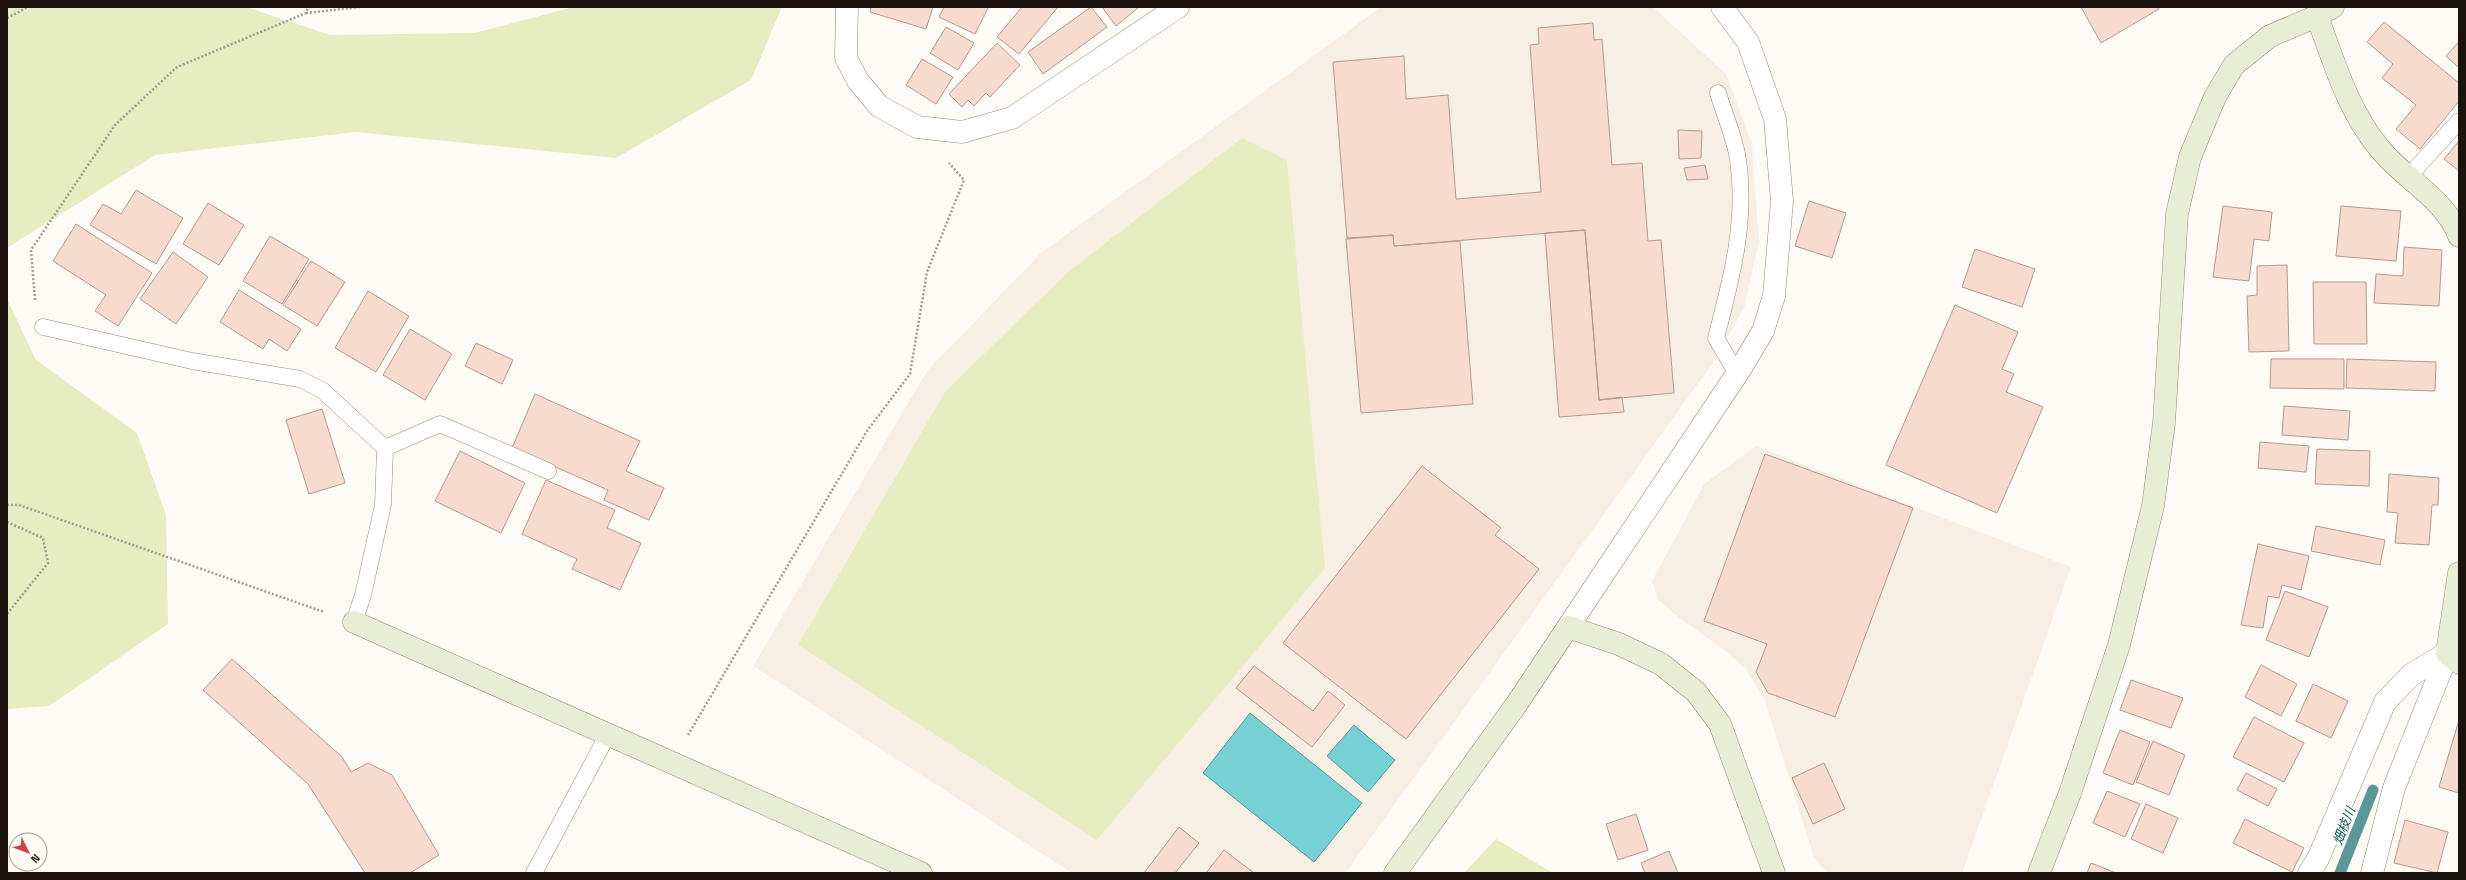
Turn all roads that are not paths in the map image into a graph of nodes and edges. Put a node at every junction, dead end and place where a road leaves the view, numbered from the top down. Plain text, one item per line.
1 (848, 7) edge
2 (1178, 7) edge
3 (1722, 7) edge
4 (2321, 10) edge
5 (1718, 93) dead end
6 (2459, 121) edge
7 (2409, 176) junction
8 (2459, 236) edge
9 (43, 327) road end
10 (1737, 374) junction
11 (385, 448) junction
12 (548, 471) dead end
13 (2459, 572) edge
14 (354, 622) joint
15 (1568, 627) junction
16 (2459, 631) edge
17 (2453, 658) edge
18 (607, 736) junction
19 (534, 873) edge
20 (921, 873) edge
21 (1395, 873) edge
22 (1774, 873) edge
23 (2039, 873) edge
24 (2309, 873) edge
25 (2372, 873) edge

1 - 2 street
3 - 10 street
4 - 7 street
4 - 23 street
5 - 10 lane
6 - 7 lane
7 - 8 street
9 - 11 lane
10 - 15 street
11 - 12 lane
11 - 14 lane
13 - 17 street
14 - 18 street
15 - 21 street
15 - 22 street
16 - 17 street
17 - 24 street
17 - 25 street
18 - 19 lane
18 - 20 street

